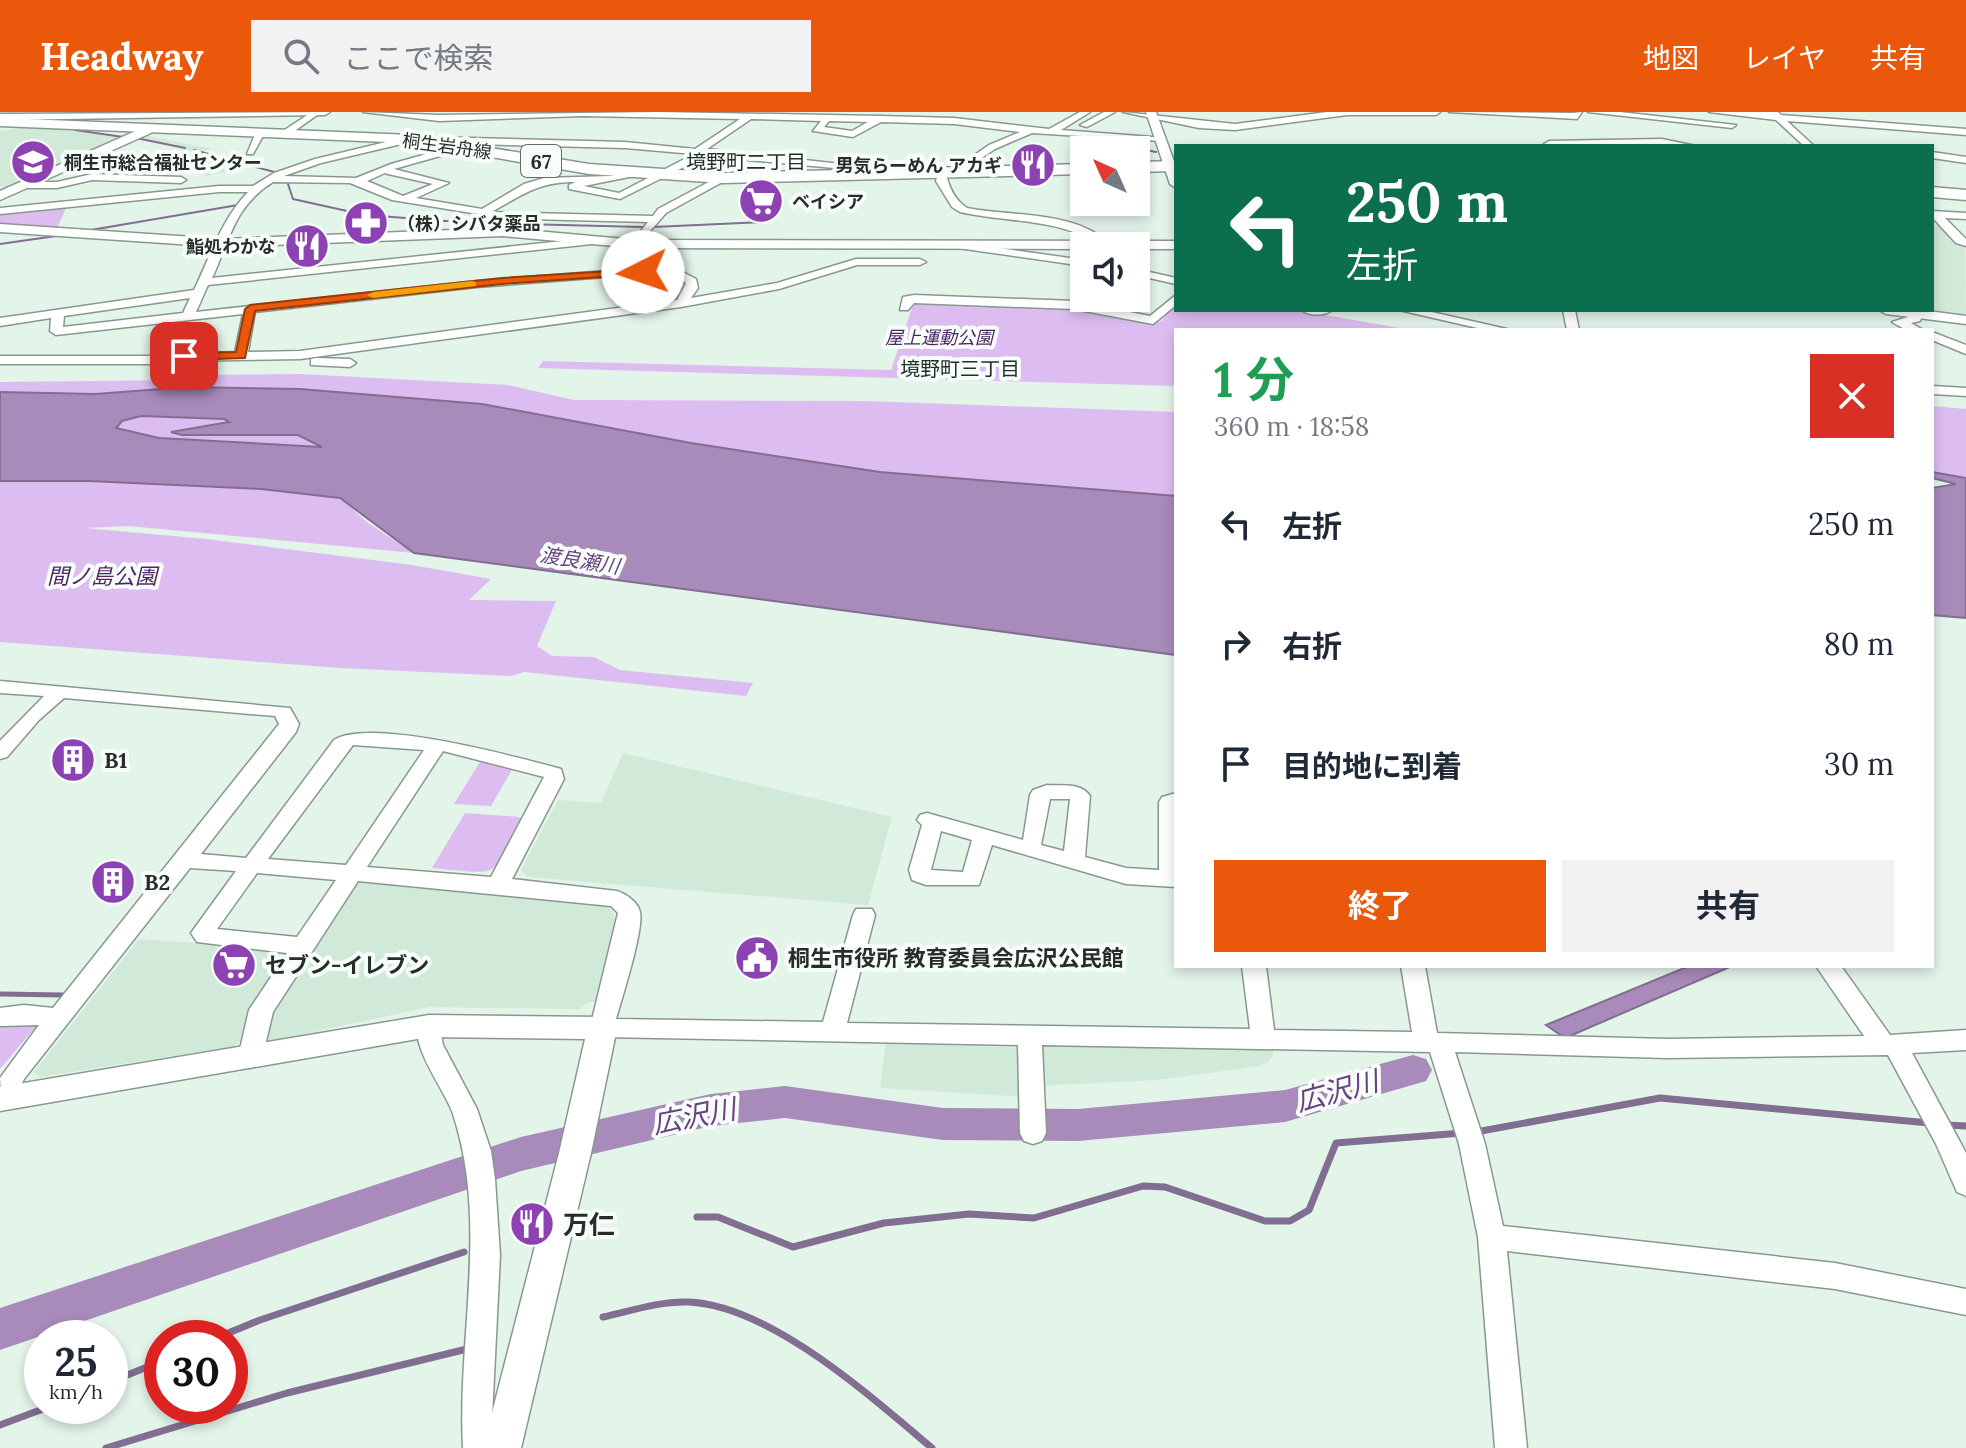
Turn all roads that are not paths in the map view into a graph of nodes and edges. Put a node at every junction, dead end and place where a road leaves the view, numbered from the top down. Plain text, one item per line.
1 (325, 112) edge
2 (367, 112) edge
3 (1086, 112) edge
4 (1111, 112) edge
5 (1127, 112) edge
6 (1436, 112) edge
7 (1453, 112) edge
8 (1578, 112) edge
9 (1592, 112) edge
10 (1674, 112) edge
11 (1703, 112) edge
12 (1713, 112) edge
13 (316, 113) edge
14 (1513, 113) edge
15 (1776, 114) edge
16 (1152, 115) edge
17 (654, 116) junction
18 (750, 116) junction
19 (831, 117) junction
20 (880, 119) junction
21 (5, 120) edge
22 (933, 120) junction
23 (1708, 124) junction
24 (645, 125) dead end
25 (1084, 125) dead end
26 (1199, 125) junction
27 (1531, 125) dead end
28 (1788, 126) junction
29 (147, 130) junction
30 (1029, 131) junction
31 (910, 132) dead end
32 (1050, 132) junction
33 (1966, 132) edge
34 (259, 134) junction
35 (283, 135) junction
36 (635, 135) dead end
37 (1160, 136) junction
38 (411, 139) junction
39 (430, 140) junction
40 (1548, 142) edge
41 (1594, 144) edge
42 (1632, 144) edge
43 (1677, 144) edge
44 (1697, 144) edge
45 (1807, 144) edge
46 (625, 145) junction
47 (462, 147) junction
48 (702, 151) junction
49 (250, 152) dead end
50 (1934, 155) edge
51 (1966, 160) edge
52 (1173, 166) edge
53 (1150, 167) edge
54 (1070, 169) edge
55 (384, 170) junction
56 (949, 172) junction
57 (912, 173) junction
58 (631, 174) junction
59 (658, 175) junction
60 (723, 178) junction
61 (271, 179) junction
62 (181, 180) dead end
63 (589, 180) junction
64 (358, 181) junction
65 (26, 185) junction
66 (256, 189) junction
67 (1934, 192) edge
68 (1966, 195) edge
69 (0, 196) edge
70 (402, 199) junction
71 (0, 211) edge
72 (483, 212) junction
73 (1934, 215) edge
74 (1966, 216) edge
75 (653, 219) junction
76 (0, 228) edge
77 (1088, 232) edge
78 (592, 241) junction
79 (223, 243) junction
80 (1966, 243) edge
81 (636, 244) junction
82 (955, 245) junction
83 (1070, 245) edge
84 (1150, 245) edge
85 (1174, 245) edge
86 (1070, 261) edge
87 (920, 262) dead end
88 (484, 267) junction
89 (1150, 275) edge
90 (1174, 281) edge
91 (201, 288) junction
92 (1174, 301) edge
93 (681, 303) junction
94 (904, 307) dead end
95 (250, 309) junction
96 (1415, 312) edge
97 (1902, 312) edge
98 (58, 314) junction
99 (1917, 314) junction
100 (188, 315) junction
101 (1966, 320) edge
102 (0, 322) edge
103 (1495, 328) edge
104 (1912, 328) edge
105 (56, 331) junction
106 (1934, 337) edge
107 (1966, 350) edge
108 (43, 351) dead end
109 (241, 355) junction
110 (0, 360) edge
111 (147, 360) junction
112 (350, 363) dead end
113 (1934, 390) edge
114 (1966, 392) edge
115 (0, 687) edge
116 (61, 691) junction
117 (437, 745) junction
118 (0, 753) edge
119 (1174, 801) edge
120 (984, 836) junction
121 (1029, 848) junction
122 (184, 860) junction
123 (1074, 862) junction
124 (249, 865) junction
125 (350, 874) junction
126 (1173, 879) edge
127 (498, 885) junction
128 (864, 915) dead end
129 (303, 946) junction
130 (1254, 968) edge
131 (1414, 968) edge
132 (1830, 968) edge
133 (0, 1017) edge
134 (59, 1018) junction
135 (429, 1026) junction
136 (602, 1028) junction
137 (832, 1032) junction
138 (1030, 1037) junction
139 (1263, 1040) junction
140 (1966, 1040) edge
141 (1434, 1042) junction
142 (1890, 1046) junction
143 (250, 1058) junction
144 (1, 1099) edge
145 (1033, 1122) dead end
146 (1966, 1184) edge
147 (1492, 1237) junction
148 (1966, 1302) edge
149 (479, 1448) edge
150 (502, 1448) edge
151 (1511, 1448) edge

1 - 13 street
2 - 17 street
3 - 32 street
4 - 25 street
5 - 16 street
6 - 26 street
7 - 14 street
8 - 14 street
9 - 23 street
10 - 11 street
11 - 23 street
12 - 15 street
13 - 21 street
13 - 35 street
14 - 27 street
15 - 28 street
15 - 33 street
16 - 26 street
16 - 37 street
17 - 18 street
17 - 24 street
18 - 19 street
18 - 48 street
19 - 20 street
19 - 20 street
20 - 22 street
21 - 29 main road, 桐生岩舟線 / 67
22 - 30 street
22 - 31 street
23 - 28 street
23 - 44 street
26 - 37 street
28 - 45 street
29 - 34 main road, 桐生岩舟線 / 67
29 - 65 main road
30 - 32 street
30 - 56 street
32 - 37 street
34 - 35 main road, 桐生岩舟線 / 67
34 - 49 street
35 - 38 main road, 桐生岩舟線 / 67
36 - 46 street
37 - 52 street
38 - 39 main road, 桐生岩舟線 / 67
38 - 61 street
39 - 46 street
39 - 47 main road, 桐生岩舟線 / 67
40 - 41 street
42 - 43 street
46 - 48 street
47 - 55 street
47 - 58 main road, 桐生岩舟線 / 67
48 - 57 street
48 - 59 street
50 - 51 street
52 - 53 main road
54 - 56 main road, 桐生岩舟線 / 67
55 - 64 street
55 - 70 street
56 - 57 main road, 桐生岩舟線 / 67
56 - 77 street
57 - 60 main road, 桐生岩舟線 / 67
58 - 59 main road, 桐生岩舟線 / 67
58 - 63 street
59 - 60 main road, 桐生岩舟線 / 67
59 - 63 street
60 - 75 street
61 - 64 street
61 - 66 street
62 - 65 street
63 - 72 street
64 - 70 street
65 - 69 main road
66 - 71 street
66 - 79 street
67 - 68 main road
70 - 72 street
72 - 75 street
73 - 74 street
73 - 80 street
75 - 81 street
76 - 79 street
78 - 79 street
78 - 81 street
78 - 88 street
79 - 91 street
81 - 82 street
82 - 83 street
82 - 86 street
84 - 85 street
87 - 93 street
88 - 91 street
88 - 93 street
88 - 95 street
89 - 90 street
91 - 98 street
91 - 100 street
92 - 94 street
93 - 109 street
95 - 100 street
95 - 109 street
96 - 103 street
97 - 99 street
98 - 102 street
98 - 105 street
99 - 101 street
99 - 104 street
100 - 105 street
105 - 108 street
106 - 107 street
109 - 111 street
110 - 111 street
111 - 112 street
113 - 114 street
115 - 116 street
116 - 118 street
116 - 122 street
117 - 124 street
117 - 125 street
117 - 127 street
119 - 126 street
120 - 120 street
120 - 121 street
121 - 123 street
121 - 123 street
122 - 124 street
122 - 134 street
123 - 126 street
124 - 125 street
124 - 129 street
125 - 127 street
125 - 129 street
127 - 136 street
128 - 137 street
129 - 143 street
130 - 139 street
131 - 141 street
132 - 142 street
133 - 134 street
134 - 144 street
135 - 136 street
135 - 143 street
135 - 149 street
136 - 137 street
136 - 150 street
137 - 138 street
138 - 139 street
138 - 145 street
139 - 141 street
140 - 142 street
141 - 142 street
141 - 147 street
142 - 146 street
143 - 144 street
147 - 148 street
147 - 151 street

